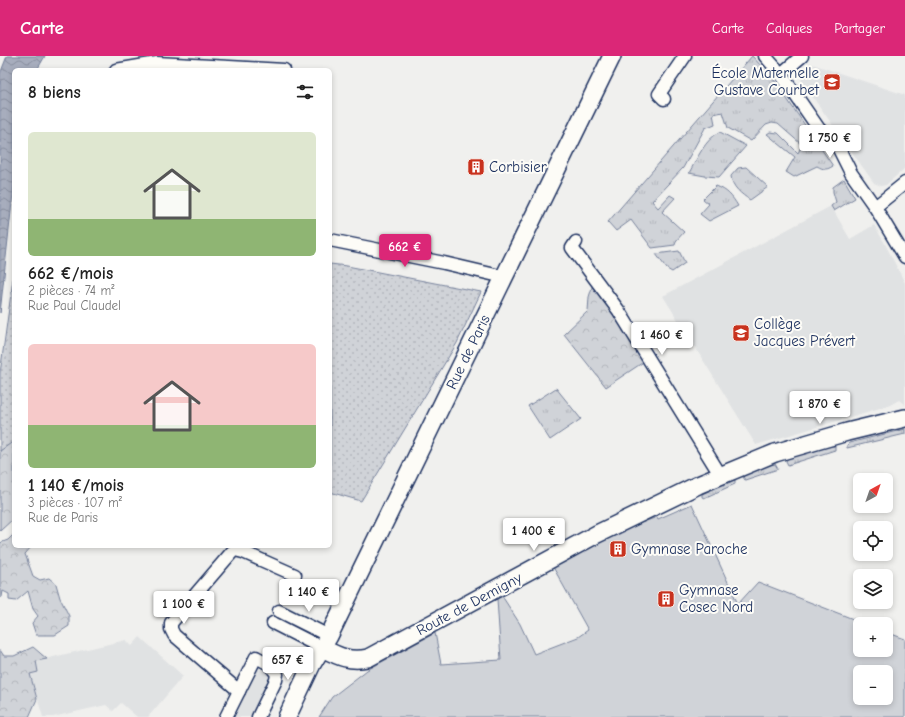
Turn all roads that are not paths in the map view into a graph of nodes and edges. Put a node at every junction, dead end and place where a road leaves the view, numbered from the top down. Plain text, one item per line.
1 (612, 56) edge
2 (686, 56) edge
3 (765, 56) edge
4 (802, 56) edge
5 (128, 68) edge
6 (230, 68) edge
7 (781, 74) junction
8 (664, 99) dead end
9 (905, 183) edge
10 (875, 207) junction
11 (332, 240) edge
12 (576, 242) dead end
13 (905, 256) edge
14 (504, 277) junction
15 (905, 418) edge
16 (721, 476) junction
17 (295, 575) dead end
18 (279, 611) dead end
19 (273, 623) dead end
20 (325, 642) junction
21 (239, 691) junction
22 (226, 717) edge
23 (258, 717) edge
24 (287, 717) edge

1 - 14 main road, Rue de Paris
2 - 8 street
3 - 7 street
4 - 7 street
5 - 6 street
7 - 10 street
9 - 10 street
10 - 13 street
11 - 14 street
12 - 16 street
14 - 20 main road, Rue de Paris
15 - 16 main road, Route de Demigny
16 - 20 main road, Route de Demigny
17 - 21 street
18 - 20 street
19 - 20 street
20 - 24 main road, Rue de Paris
21 - 22 street
21 - 23 street

